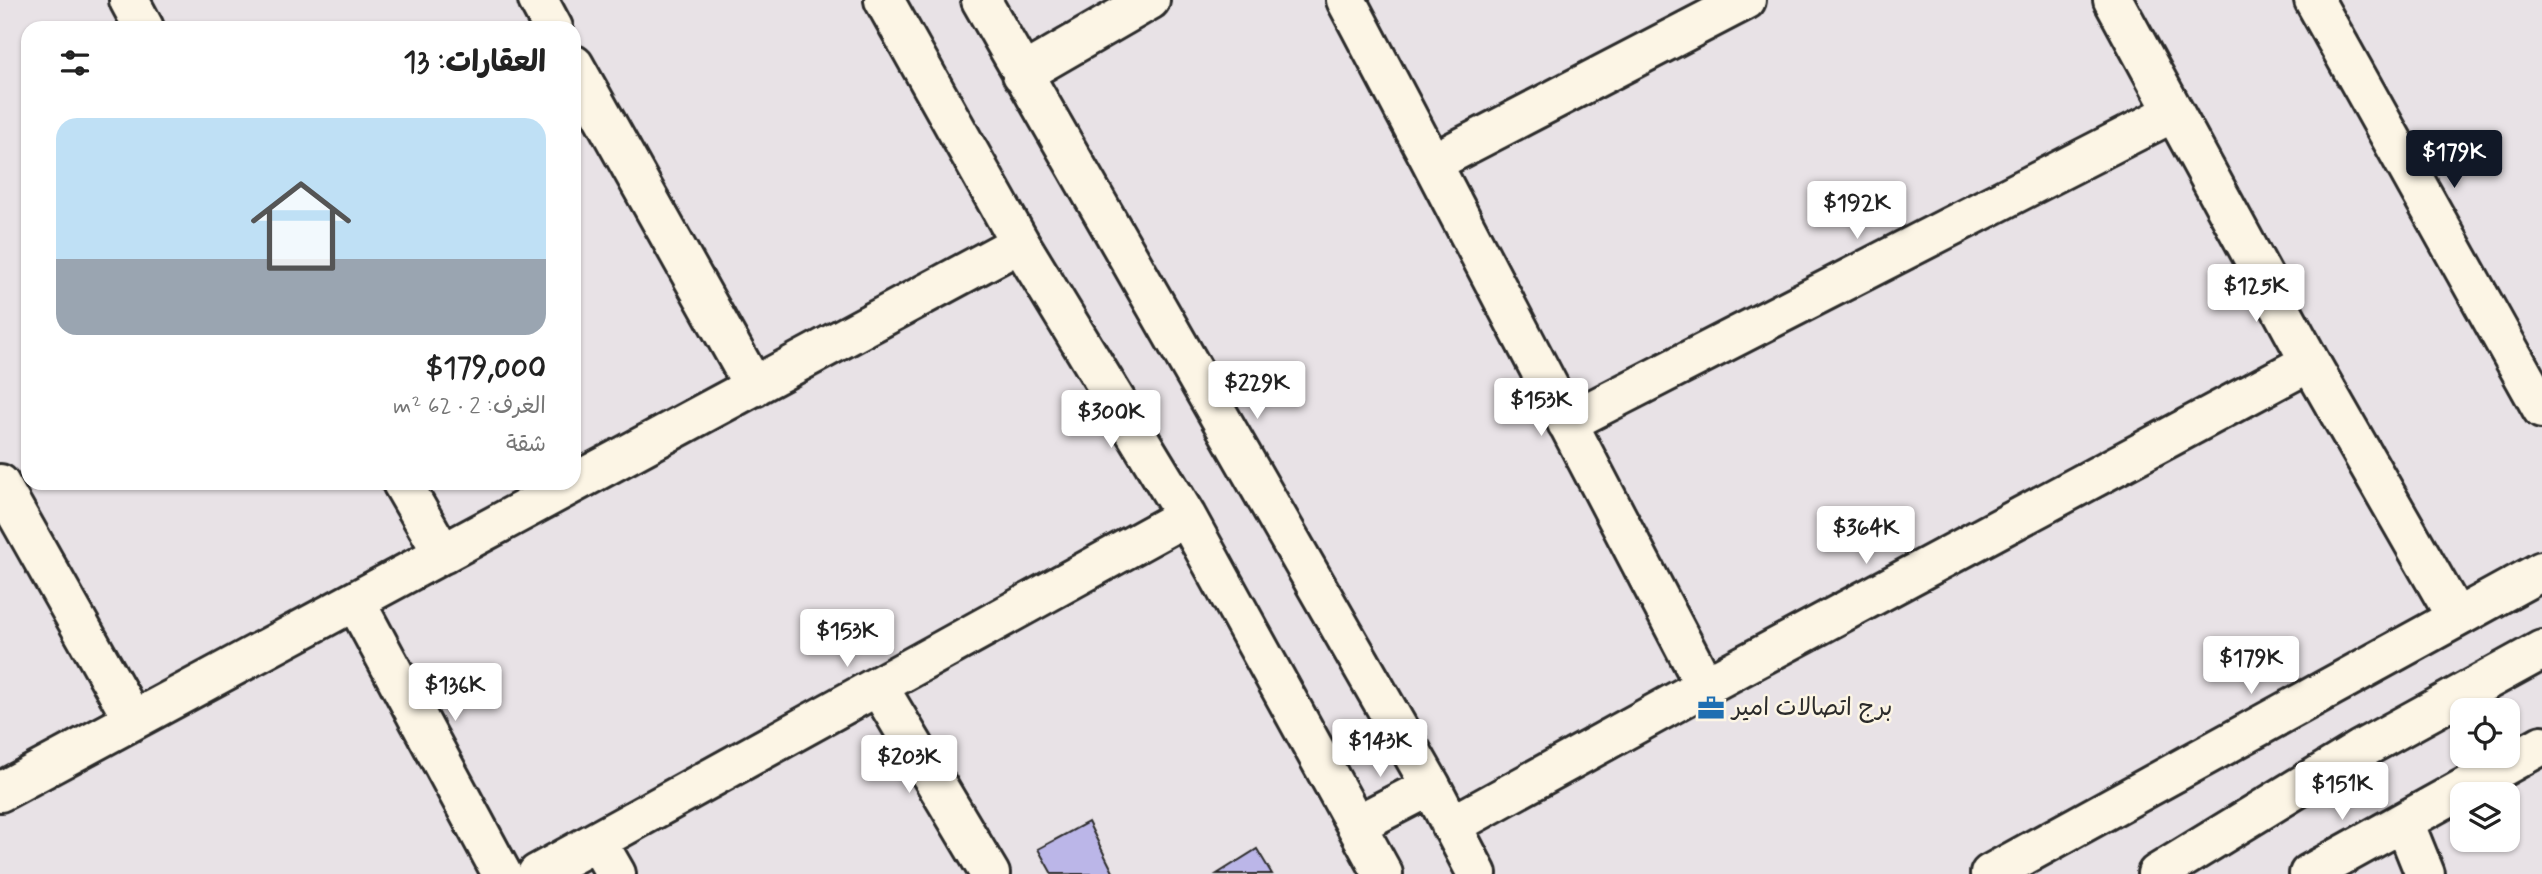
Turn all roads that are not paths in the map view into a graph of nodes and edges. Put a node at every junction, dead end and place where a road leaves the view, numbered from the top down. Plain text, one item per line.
1 (129, 0) edge
2 (538, 0) edge
3 (884, 0) edge
4 (981, 0) edge
5 (1150, 0) edge
6 (1346, 0) edge
7 (1746, 0) edge
8 (2113, 0) edge
9 (2314, 0) edge
10 (140, 21) edge
11 (549, 21) edge
12 (1022, 74) junction
13 (581, 78) edge
14 (2174, 112) junction
15 (1432, 163) junction
16 (1020, 243) junction
17 (2310, 362) junction
18 (754, 387) junction
19 (2542, 409) edge
20 (1567, 423) junction
21 (581, 480) edge
22 (0, 484) edge
23 (406, 490) edge
24 (562, 490) edge
25 (1186, 516) junction
26 (443, 554) junction
27 (2542, 570) edge
28 (355, 601) junction
29 (2456, 617) junction
30 (2542, 650) edge
31 (878, 686) junction
32 (1705, 686) junction
33 (134, 720) junction
34 (2542, 745) edge
35 (1431, 786) junction
36 (0, 792) edge
37 (2404, 822) junction
38 (1356, 825) junction
39 (1451, 826) junction
40 (597, 841) junction
41 (502, 874) edge
42 (537, 874) edge
43 (616, 874) edge
44 (990, 874) edge
45 (1383, 874) edge
46 (1477, 874) edge
47 (1990, 874) edge
48 (2157, 874) edge
49 (2309, 874) edge
50 (2424, 874) edge

1 - 10 street
2 - 11 street
3 - 16 street
4 - 12 street
5 - 12 street
6 - 15 street
7 - 15 street
8 - 14 street
9 - 19 street
12 - 35 street
13 - 18 street
14 - 17 street
14 - 20 street
15 - 20 street
16 - 18 street
16 - 25 street
17 - 29 street
17 - 32 street
18 - 21 street
20 - 32 street
22 - 33 street
23 - 26 street
24 - 26 street
25 - 31 street
25 - 38 street
26 - 28 street
27 - 29 street
28 - 33 street
28 - 41 street
29 - 47 street
30 - 48 street
31 - 40 street
31 - 44 street
32 - 39 street
33 - 36 street
34 - 37 street
35 - 38 street
35 - 39 street
37 - 49 street
37 - 50 street
38 - 45 street
39 - 46 street
40 - 42 street
40 - 43 street

